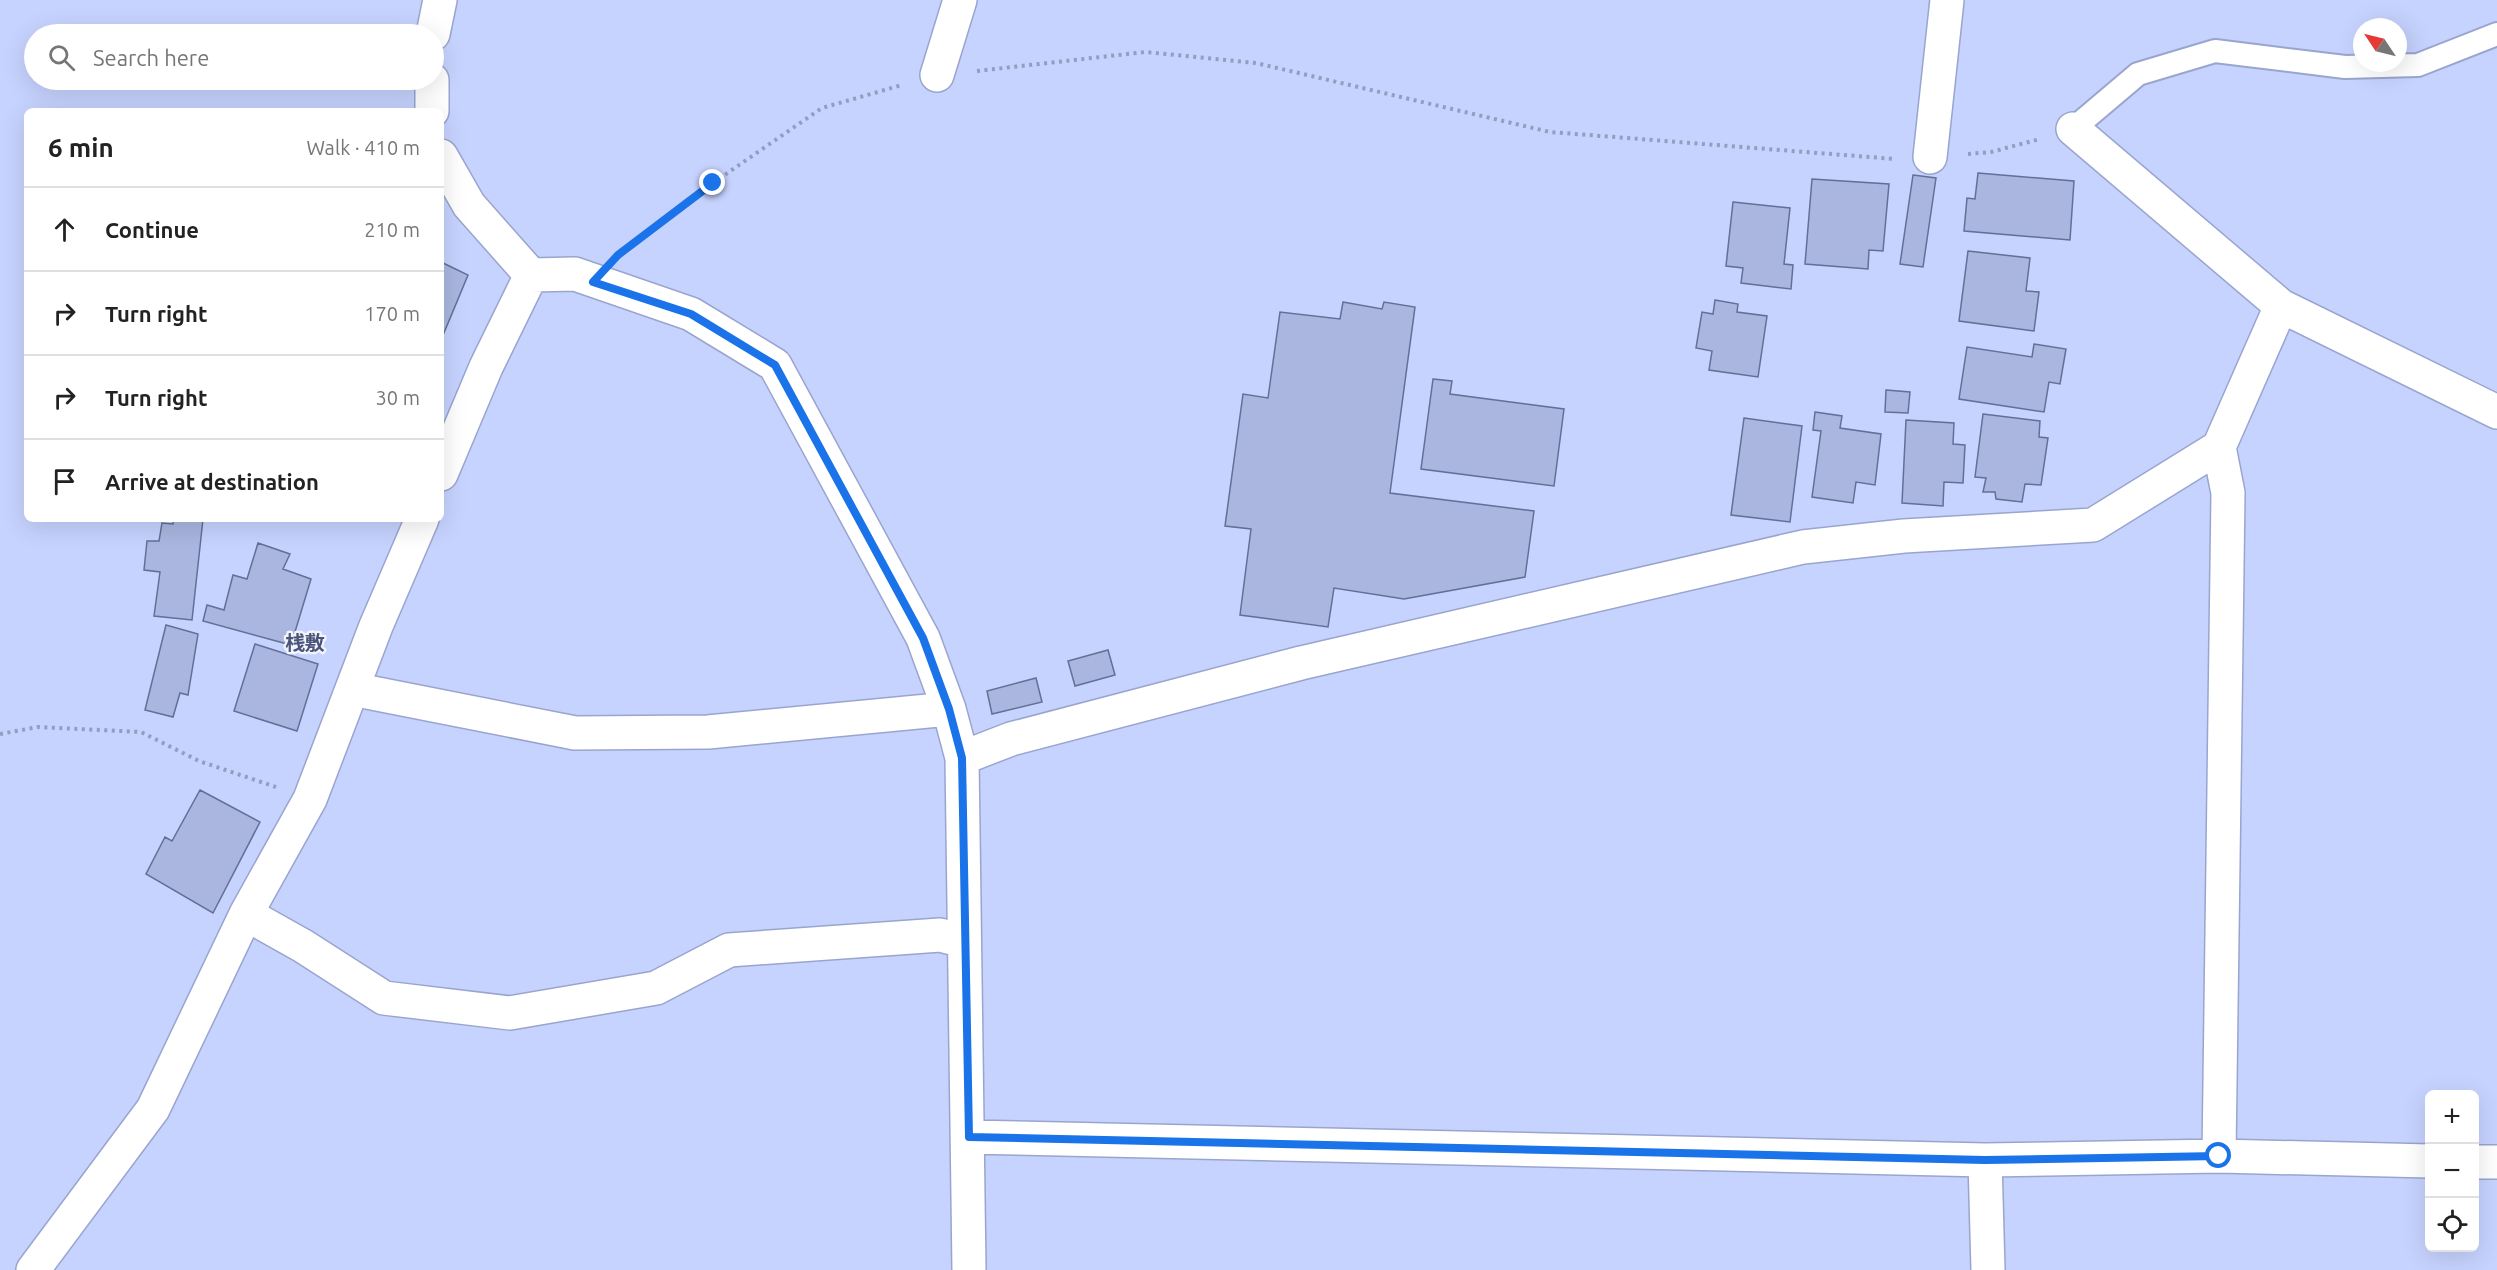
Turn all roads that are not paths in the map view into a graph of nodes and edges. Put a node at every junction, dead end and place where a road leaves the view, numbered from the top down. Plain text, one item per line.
1 (440, 0) edge
2 (960, 0) edge
3 (1947, 0) edge
4 (435, 24) edge
5 (2497, 34) edge
6 (937, 75) road end
7 (432, 90) edge
8 (432, 108) edge
9 (2073, 129) joint
10 (1930, 157) road end
11 (444, 161) edge
12 (531, 275) junction
13 (2281, 306) junction
14 (2497, 412) edge
15 (2218, 447) junction
16 (444, 467) edge
17 (421, 522) edge
18 (352, 689) junction
19 (949, 709) junction
20 (962, 758) junction
21 (246, 914) junction
22 (964, 941) junction
23 (969, 1137) junction
24 (2219, 1156) junction
25 (1985, 1160) junction
26 (2425, 1161) edge
27 (2479, 1162) edge
28 (2497, 1162) edge
29 (33, 1270) edge
30 (969, 1270) edge
31 (1988, 1270) edge

1 - 4 street
2 - 6 street
3 - 10 street
5 - 9 lane
7 - 8 street
9 - 13 street
11 - 12 street
12 - 16 street
12 - 19 street
13 - 14 street
13 - 15 street
15 - 20 street
15 - 24 street
17 - 18 street
18 - 19 street
18 - 21 street
19 - 20 street
20 - 22 street
21 - 22 street
21 - 29 street
22 - 23 street
23 - 25 street
23 - 30 street
24 - 25 street
24 - 26 street
25 - 31 street
27 - 28 street

